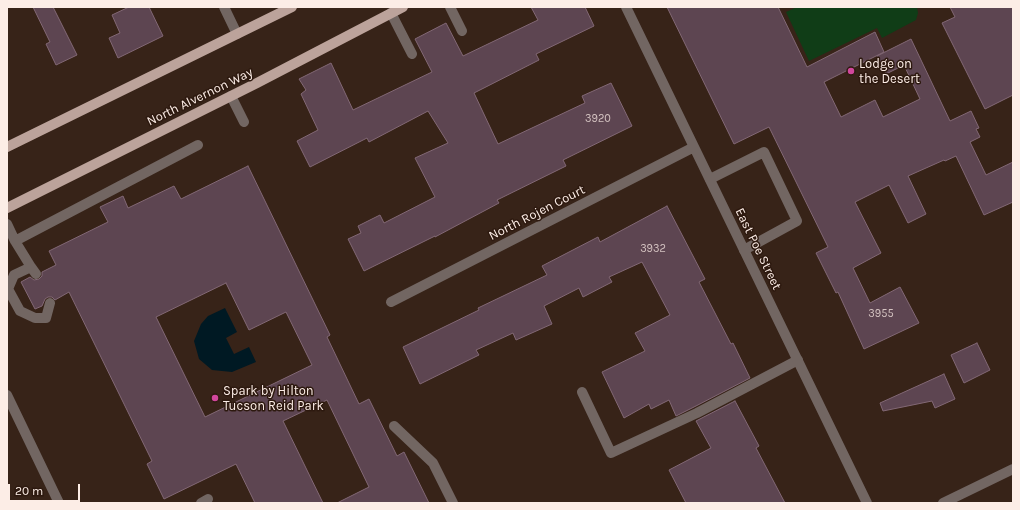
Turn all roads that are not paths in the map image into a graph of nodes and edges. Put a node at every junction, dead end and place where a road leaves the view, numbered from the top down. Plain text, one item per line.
1 (224, 7) edge
2 (292, 7) edge
3 (403, 7) edge
4 (450, 7) edge
5 (626, 7) edge
6 (391, 13) junction
7 (462, 31) dead end
8 (238, 34) junction
9 (412, 54) dead end
10 (232, 96) junction
11 (244, 122) dead end
12 (198, 145) dead end
13 (7, 147) edge
14 (694, 147) junction
15 (710, 180) junction
16 (7, 208) edge
17 (7, 224) edge
18 (15, 241) junction
19 (744, 250) junction
20 (8, 290) edge
21 (391, 302) dead end
22 (50, 303) dead end
23 (798, 360) junction
24 (582, 392) dead end
25 (7, 396) edge
26 (394, 426) dead end
27 (1013, 469) edge
28 (59, 503) edge
29 (453, 503) edge
30 (867, 503) edge
31 (943, 503) edge

1 - 8 street
2 - 8 main road
3 - 6 main road, North Alvernon Way
4 - 7 street
5 - 14 street, East Poe Street
6 - 9 street
6 - 10 main road, North Alvernon Way
8 - 13 main road
10 - 11 street
10 - 16 main road, North Alvernon Way
12 - 18 street
14 - 15 street, East Poe Street
14 - 21 street, North Rojen Court
15 - 19 street, East Poe Street
15 - 19 street
17 - 18 street
18 - 20 street
19 - 23 street, East Poe Street
20 - 22 street
23 - 24 street
23 - 30 street, East Poe Street
25 - 28 street
26 - 29 street
27 - 31 street

